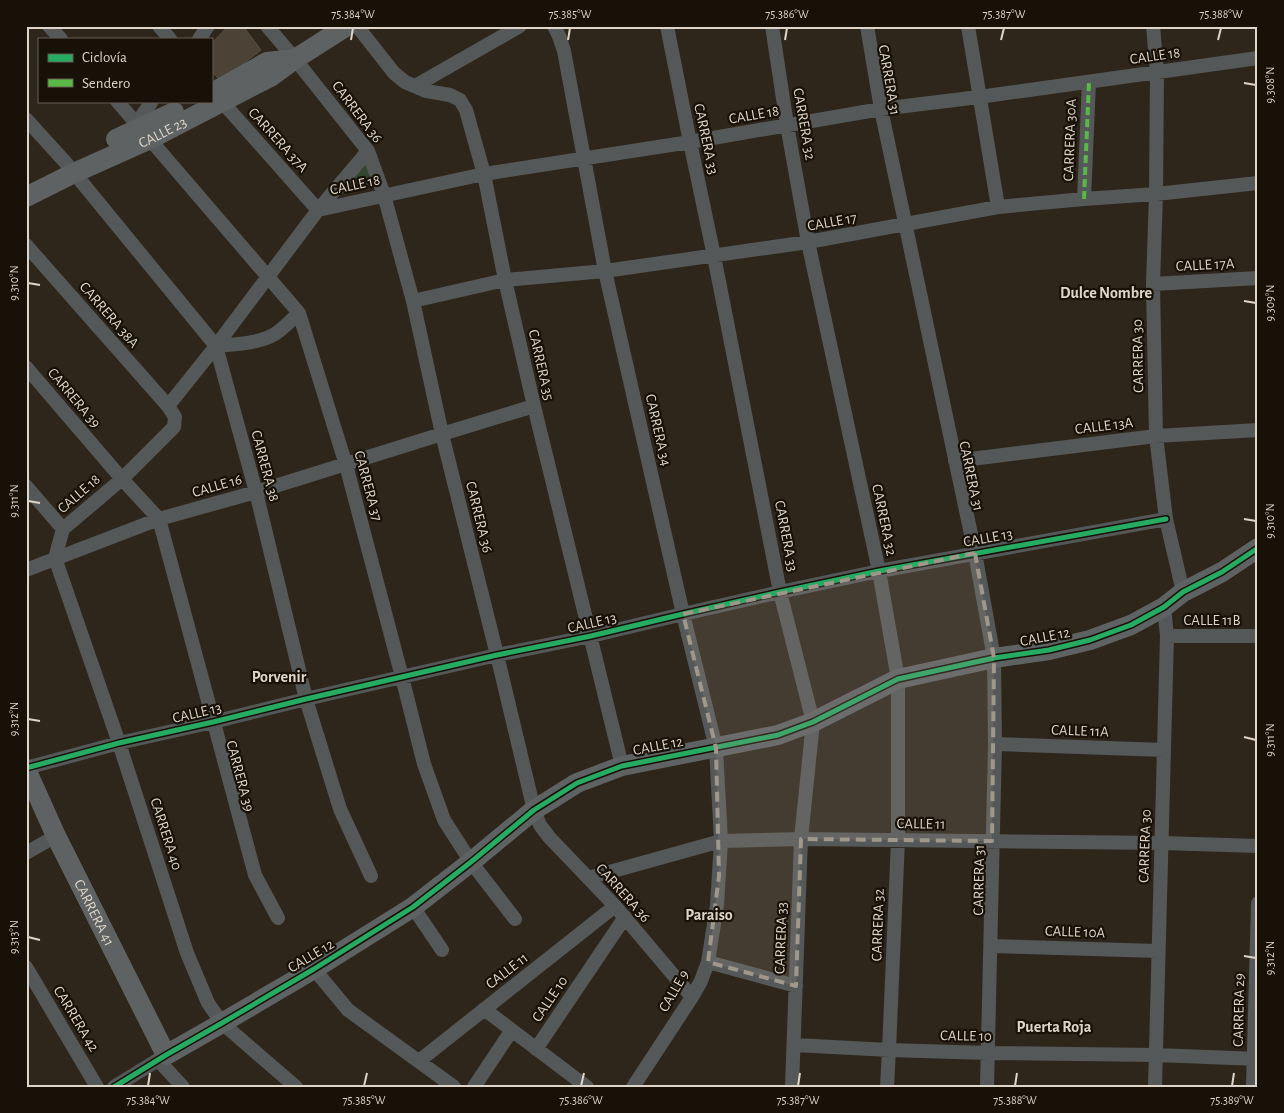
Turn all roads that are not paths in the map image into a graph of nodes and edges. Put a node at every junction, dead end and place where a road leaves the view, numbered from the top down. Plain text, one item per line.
1 (50, 26) edge
2 (159, 26) edge
3 (208, 26) edge
4 (267, 26) edge
5 (347, 26) edge
6 (357, 26) edge
7 (520, 26) edge
8 (554, 26) edge
9 (666, 26) edge
10 (772, 26) edge
11 (867, 26) edge
12 (968, 26) edge
13 (1153, 26) edge
14 (60, 38) edge
15 (169, 38) edge
16 (199, 38) edge
17 (1258, 58) edge
18 (295, 59) junction
19 (1158, 72) junction
20 (1088, 82) junction
21 (415, 86) junction
22 (216, 96) edge
23 (979, 97) junction
24 (118, 102) edge
25 (152, 102) edge
26 (193, 102) edge
27 (203, 102) edge
28 (881, 109) junction
29 (26, 119) edge
30 (787, 125) junction
31 (142, 130) junction
32 (690, 142) junction
33 (368, 151) junction
34 (584, 159) junction
35 (70, 168) junction
36 (484, 174) junction
37 (26, 182) edge
38 (1258, 183) edge
39 (1156, 194) junction
40 (384, 195) junction
41 (26, 197) edge
42 (1084, 199) junction
43 (998, 207) junction
44 (318, 210) junction
45 (906, 225) junction
46 (808, 242) junction
47 (26, 245) edge
48 (714, 256) junction
49 (605, 271) junction
50 (268, 276) junction
51 (1258, 278) edge
52 (505, 280) junction
53 (1153, 284) junction
54 (413, 301) junction
55 (299, 313) junction
56 (216, 346) junction
57 (26, 367) edge
58 (168, 406) junction
59 (534, 406) junction
60 (1258, 430) edge
61 (442, 434) junction
62 (1156, 436) junction
63 (955, 461) junction
64 (346, 465) junction
65 (122, 479) junction
66 (26, 486) edge
67 (256, 492) junction
68 (159, 519) junction
69 (1166, 519) junction
70 (63, 529) junction
71 (1258, 548) edge
72 (975, 553) junction
73 (55, 558) junction
74 (26, 570) edge
75 (879, 571) junction
76 (780, 592) junction
77 (1183, 592) junction
78 (1164, 606) junction
79 (683, 614) junction
80 (591, 636) junction
81 (1167, 636) junction
82 (1258, 636) edge
83 (497, 655) junction
84 (994, 658) junction
85 (402, 677) junction
86 (898, 679) junction
87 (306, 699) junction
88 (213, 722) junction
89 (813, 722) junction
90 (119, 743) junction
91 (995, 744) junction
92 (716, 748) junction
93 (1164, 750) junction
94 (622, 766) junction
95 (26, 768) edge
96 (534, 810) junction
97 (56, 836) junction
98 (801, 839) junction
99 (898, 840) junction
100 (721, 841) junction
101 (992, 841) junction
102 (1162, 843) junction
103 (1258, 846) edge
104 (26, 853) edge
105 (472, 862) junction
106 (371, 876) dead end
107 (588, 878) junction
108 (1258, 903) edge
109 (615, 906) junction
110 (413, 907) junction
111 (278, 918) dead end
112 (625, 918) junction
113 (514, 919) dead end
114 (991, 946) junction
115 (442, 950) dead end
116 (1158, 951) junction
117 (708, 962) junction
118 (26, 967) edge
119 (314, 969) junction
120 (796, 986) junction
121 (692, 997) junction
122 (484, 1009) junction
123 (222, 1023) junction
124 (512, 1030) junction
125 (794, 1044) junction
126 (536, 1049) junction
127 (890, 1050) junction
128 (988, 1053) junction
129 (1156, 1055) junction
130 (162, 1057) junction
131 (1256, 1059) edge
132 (419, 1061) junction
133 (97, 1087) edge
134 (114, 1087) edge
135 (183, 1087) edge
136 (296, 1087) edge
137 (454, 1087) edge
138 (474, 1087) edge
139 (587, 1087) edge
140 (633, 1087) edge
141 (792, 1087) edge
142 (887, 1087) edge
143 (987, 1087) edge
144 (1155, 1087) edge
145 (1253, 1087) edge

1 - 14 street
2 - 15 street
3 - 16 street
4 - 18 street, CARRERA 36
5 - 18 street, CALLE 23
6 - 21 street, CARRERA 35
7 - 21 street
8 - 34 street, CARRERA 34
9 - 32 street, CARRERA 33
10 - 30 street, CARRERA 32
11 - 28 street, CARRERA 31
12 - 23 street
13 - 19 street, CARRERA 30
17 - 19 street, CALLE 18
18 - 22 street, CALLE 23
18 - 33 street, CARRERA 36
19 - 20 street, CALLE 18
19 - 39 street, CARRERA 30
20 - 23 street, CALLE 18
20 - 42 street, CARRERA 30A
21 - 36 street, CARRERA 35
22 - 44 street, CARRERA 37A
23 - 28 street, CALLE 18
23 - 43 street
24 - 31 street, CARRERA 37
25 - 31 street
26 - 31 street, CALLE 23
27 - 31 street, CALLE 23
28 - 30 street, CALLE 18
28 - 45 street, CARRERA 31
29 - 35 street, CARRERA 38
30 - 32 street, CALLE 18
30 - 46 street, CARRERA 32
31 - 35 street, CALLE 23
31 - 50 street, CARRERA 37
32 - 34 street, CALLE 18
32 - 48 street, CARRERA 33
33 - 40 street, CARRERA 36
33 - 44 street, CALLE 18
34 - 36 street, CALLE 18
34 - 49 street, CARRERA 34
35 - 37 street, CALLE 23
35 - 41 street, CALLE 23
35 - 56 street, CARRERA 38
36 - 40 street, CALLE 18
36 - 52 street, CARRERA 35
38 - 39 street, CALLE 17
39 - 42 street, CALLE 17
39 - 53 street, CARRERA 30
40 - 44 street, CALLE 18
40 - 54 street, CARRERA 36
42 - 43 street, CALLE 17
43 - 45 street, CALLE 17
44 - 50 street, CALLE 18
45 - 46 street, CALLE 17
45 - 63 street, CARRERA 31
46 - 48 street, CALLE 17
46 - 75 street, CARRERA 32
47 - 58 street, CARRERA 38A
48 - 49 street, CALLE 17
48 - 76 street, CARRERA 33
49 - 52 street, CALLE 17
49 - 79 street, CARRERA 34
50 - 55 street, CARRERA 37
50 - 56 street, CALLE 18
51 - 53 street, CALLE 17A
52 - 54 street, CALLE 17
52 - 59 street, CARRERA 35
53 - 62 street, CARRERA 30
54 - 61 street, CARRERA 36
55 - 56 street
55 - 64 street, CARRERA 37
56 - 58 street, CALLE 18
56 - 67 street, CARRERA 38
57 - 65 street, CARRERA 39
58 - 65 street, CALLE 18
59 - 61 street, CALLE 16
59 - 80 street, CARRERA 35
60 - 62 street, CALLE 13A
61 - 64 street, CALLE 16
61 - 83 street, CARRERA 36
62 - 63 street, CALLE 13A
62 - 69 street, CARRERA 30
63 - 72 street, CARRERA 31
64 - 67 street, CALLE 16
64 - 85 street, CARRERA 37
65 - 68 street, CARRERA 39
65 - 70 street, CALLE 18
66 - 70 street
67 - 68 street, CALLE 16
67 - 87 street, CARRERA 38
68 - 73 street, CALLE 16
68 - 88 street, CARRERA 39
69 - 72 street, CALLE 13
69 - 77 street, CARRERA 30
70 - 73 street, CALLE 18
71 - 77 street, CALLE 12
72 - 75 street, CALLE 13
72 - 84 street, CARRERA 31
73 - 74 street, CALLE 16
73 - 90 street, CARRERA 40
75 - 76 street, CALLE 13
75 - 86 street, CARRERA 32
76 - 79 street, CALLE 13
76 - 89 street, CARRERA 33
77 - 78 street, CALLE 12
78 - 81 street, CARRERA 30
78 - 84 street, CALLE 12
79 - 80 street, CALLE 13
79 - 92 street, CARRERA 34
80 - 83 street, CALLE 13
80 - 94 street, CARRERA 35
81 - 82 street, CALLE 11B
81 - 93 street, CARRERA 30
83 - 85 street, CALLE 13
83 - 96 street, CARRERA 36
84 - 86 street, CALLE 12
84 - 91 street, CARRERA 31
85 - 87 street, CALLE 13
85 - 105 street, CARRERA 37
86 - 89 street, CALLE 12
86 - 99 street, CARRERA 32
87 - 88 street, CALLE 13
87 - 106 street, CARRERA 38
88 - 90 street, CALLE 13
88 - 111 street, CARRERA 39
89 - 92 street, CALLE 12
89 - 98 street, CARRERA 33
90 - 95 street, CALLE 13
90 - 123 street, CARRERA 40
91 - 93 street, CALLE 11A
91 - 101 street, CARRERA 31
92 - 94 street, CALLE 12
92 - 100 street, CARRERA 34
93 - 102 street, CARRERA 30
94 - 96 street, CALLE 12
95 - 97 street, CARRERA 41
96 - 105 street, CALLE 12
96 - 107 street, CARRERA 36
97 - 104 street
97 - 130 street, CARRERA 41
98 - 99 street, CALLE 11
98 - 100 street, CALLE 11
98 - 120 street, CARRERA 33
99 - 101 street, CALLE 11
99 - 127 street, CARRERA 32
100 - 107 street, CALLE 11
100 - 117 street, CALLE 9
101 - 102 street, CALLE 11
101 - 114 street, CARRERA 31
102 - 103 street, CALLE 11
102 - 116 street, CARRERA 30
105 - 110 street, CALLE 12
105 - 113 street, CARRERA 37
107 - 109 street, CARRERA 36
108 - 131 street, CARRERA 29
109 - 112 street, CARRERA 36
109 - 122 street, CALLE 11
110 - 115 street
110 - 119 street, CALLE 12
112 - 121 street, CARRERA 36
112 - 126 street, CALLE 10
114 - 116 street, CALLE 10A
114 - 128 street, CARRERA 31
116 - 129 street, CARRERA 30
117 - 120 street
117 - 121 street, CALLE 9
118 - 133 street, CARRERA 42
119 - 123 street, CALLE 12
119 - 132 street
120 - 125 street, CARRERA 33
121 - 140 street, CALLE 9
122 - 124 street
122 - 132 street, CALLE 11
123 - 130 street, CALLE 12
123 - 136 street, CARRERA 40
124 - 126 street
124 - 138 street
125 - 127 street, CALLE 10
125 - 141 street, CARRERA 33
126 - 139 street
127 - 128 street, CALLE 10
127 - 142 street, CARRERA 32
128 - 129 street, CALLE 10
128 - 143 street, CARRERA 31
129 - 131 street, CALLE 10
129 - 144 street, CARRERA 30
130 - 134 street, CALLE 12
130 - 135 street, CARRERA 41
131 - 145 street, CARRERA 29
132 - 137 street

